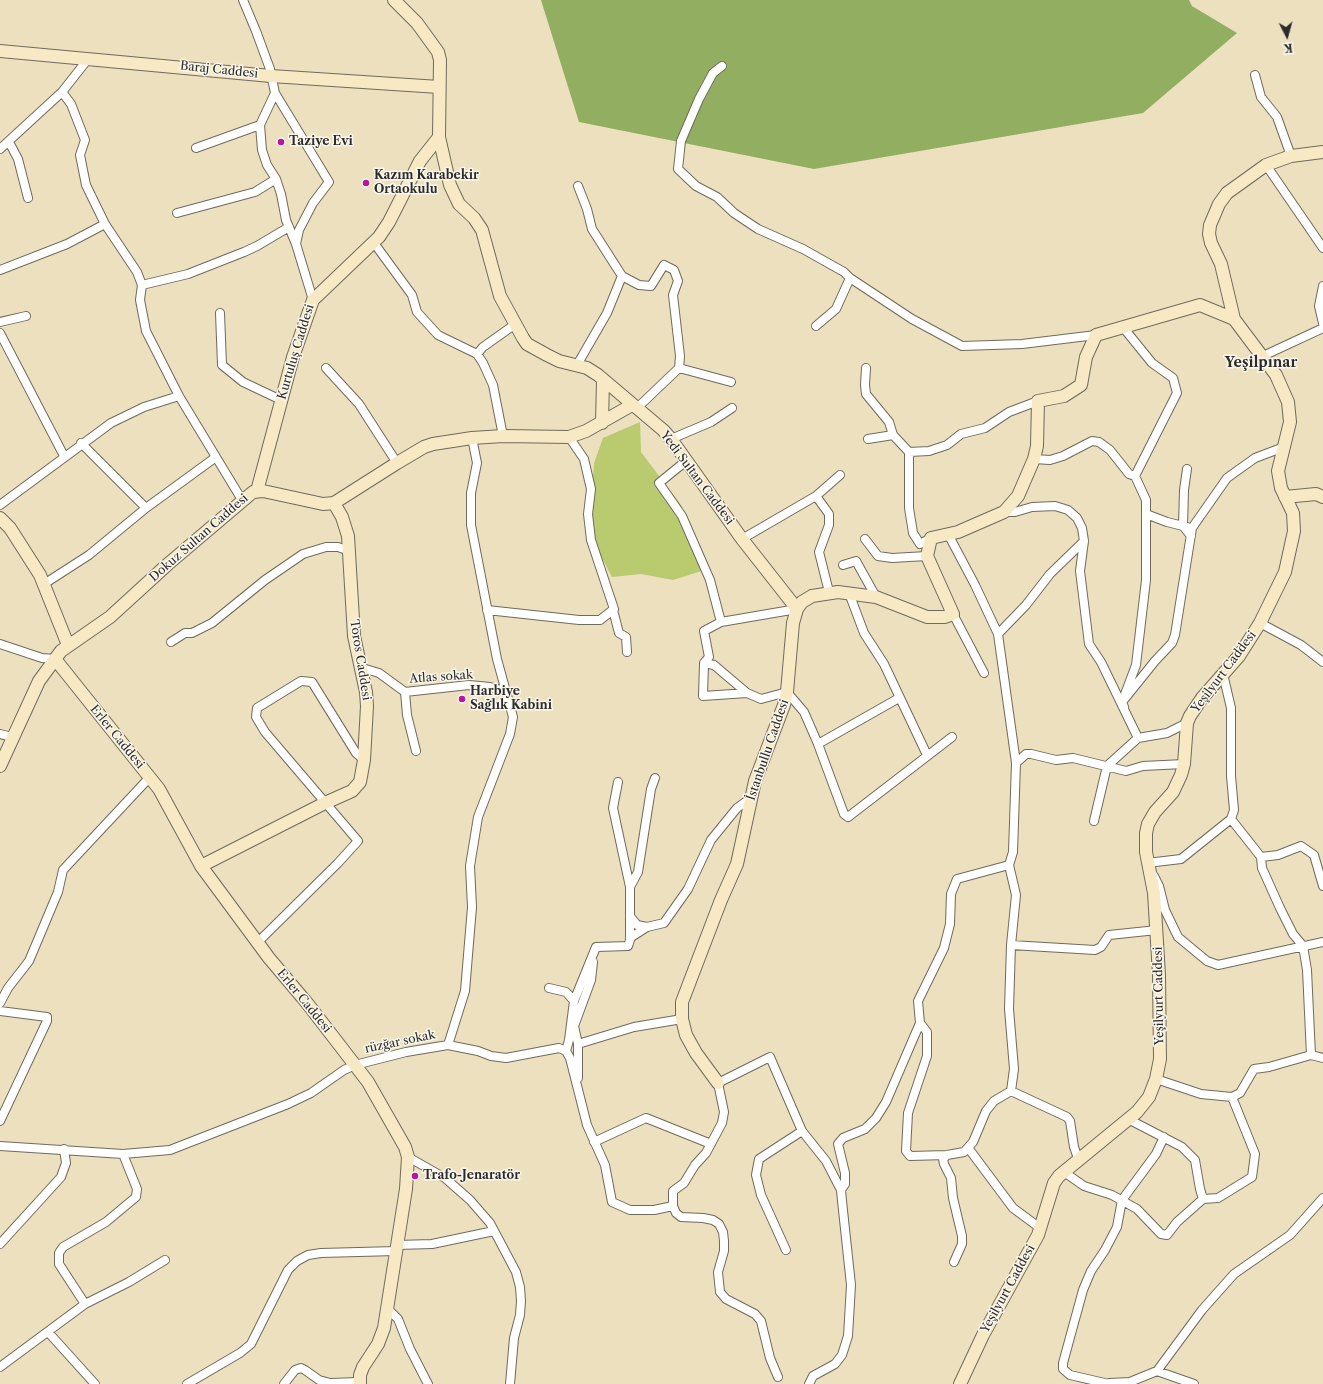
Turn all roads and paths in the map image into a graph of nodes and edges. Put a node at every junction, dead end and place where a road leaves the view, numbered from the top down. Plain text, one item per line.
1 (243, 0) edge
2 (394, 0) edge
3 (0, 51) edge
4 (88, 59) junction
5 (722, 66) dead end
6 (1255, 75) dead end
7 (271, 76) junction
8 (439, 87) junction
9 (62, 92) junction
10 (275, 93) junction
11 (260, 125) junction
12 (439, 137) junction
13 (9, 142) junction
14 (196, 148) dead end
15 (0, 149) edge
16 (1323, 152) edge
17 (1291, 156) junction
18 (1266, 165) junction
19 (276, 179) junction
20 (578, 186) dead end
21 (28, 198) dead end
22 (177, 213) dead end
23 (105, 224) junction
24 (289, 227) junction
25 (374, 242) junction
26 (296, 244) junction
27 (1323, 248) edge
28 (0, 270) edge
29 (622, 276) junction
30 (850, 278) junction
31 (142, 286) junction
32 (1323, 286) edge
33 (313, 300) junction
34 (220, 313) dead end
35 (26, 316) dead end
36 (1234, 319) junction
37 (0, 322) edge
38 (1323, 323) edge
39 (514, 325) junction
40 (816, 326) dead end
41 (1122, 326) junction
42 (1323, 328) edge
43 (0, 333) edge
44 (1096, 335) junction
45 (477, 354) junction
46 (1263, 356) junction
47 (577, 365) junction
48 (326, 368) dead end
49 (679, 368) junction
50 (866, 368) dead end
51 (603, 380) junction
52 (731, 382) dead end
53 (179, 396) junction
54 (281, 400) junction
55 (1038, 401) junction
56 (634, 407) junction
57 (732, 408) dead end
58 (602, 422) junction
59 (892, 435) junction
60 (503, 436) junction
61 (472, 438) junction
62 (569, 438) junction
63 (671, 439) junction
64 (868, 439) dead end
65 (82, 443) junction
66 (1284, 447) junction
67 (909, 452) junction
68 (64, 456) junction
69 (216, 457) junction
70 (1034, 459) junction
71 (686, 461) junction
72 (397, 462) junction
73 (1186, 469) dead end
74 (840, 475) dead end
75 (1135, 476) junction
76 (258, 491) junction
77 (816, 496) junction
78 (1285, 497) junction
79 (1323, 497) edge
80 (242, 500) junction
81 (334, 503) junction
82 (0, 505) edge
83 (146, 508) junction
84 (1004, 512) junction
85 (1146, 514) junction
86 (0, 518) edge
87 (1183, 526) junction
88 (1192, 532) junction
89 (948, 534) junction
90 (931, 538) junction
91 (742, 539) junction
92 (865, 539) dead end
93 (1084, 541) junction
94 (350, 552) junction
95 (927, 556) junction
96 (843, 565) dead end
97 (44, 584) junction
98 (830, 592) junction
99 (849, 593) junction
100 (876, 597) junction
101 (797, 609) junction
102 (487, 610) junction
103 (613, 610) junction
104 (953, 614) junction
105 (721, 622) junction
106 (1260, 623) junction
107 (998, 634) junction
108 (171, 642) dead end
109 (0, 644) edge
110 (68, 645) junction
111 (627, 652) dead end
112 (55, 659) junction
113 (1323, 662) edge
114 (704, 663) junction
115 (362, 668) junction
116 (984, 673) dead end
117 (1223, 674) junction
118 (505, 691) junction
119 (405, 692) junction
120 (787, 692) junction
121 (747, 693) junction
122 (899, 698) junction
123 (1122, 702) junction
124 (1126, 713) junction
125 (1187, 723) junction
126 (0, 734) edge
127 (12, 737) junction
128 (952, 737) dead end
129 (1138, 738) junction
130 (818, 744) junction
131 (416, 751) dead end
132 (927, 754) junction
133 (364, 760) junction
134 (1016, 763) junction
135 (1184, 764) junction
136 (0, 766) edge
137 (1108, 766) junction
138 (150, 777) junction
139 (655, 778) dead end
140 (618, 782) dead end
141 (751, 798) junction
142 (325, 803) junction
143 (1232, 818) junction
144 (1094, 821) dead end
145 (1261, 857) junction
146 (1147, 863) junction
147 (1009, 865) junction
148 (201, 866) junction
149 (1323, 886) edge
150 (630, 887) junction
151 (630, 916) junction
152 (647, 927) junction
153 (1157, 930) junction
154 (630, 938) junction
155 (1323, 942) edge
156 (257, 943) junction
157 (1011, 945) junction
158 (1304, 946) junction
159 (593, 955) junction
160 (549, 988) dead end
161 (574, 1001) junction
162 (0, 1003) edge
163 (0, 1011) edge
164 (682, 1019) junction
165 (920, 1023) junction
166 (578, 1044) junction
167 (448, 1045) junction
168 (566, 1051) junction
169 (1311, 1055) junction
170 (1323, 1058) edge
171 (355, 1064) junction
172 (1156, 1080) junction
173 (718, 1083) junction
174 (1010, 1091) junction
175 (578, 1092) junction
176 (1232, 1097) junction
177 (1130, 1120) junction
178 (0, 1121) edge
179 (802, 1131) junction
180 (1164, 1137) junction
181 (594, 1142) junction
182 (712, 1144) junction
183 (0, 1146) edge
184 (64, 1149) junction
185 (969, 1149) junction
186 (123, 1154) junction
187 (947, 1155) junction
188 (408, 1157) junction
189 (1079, 1161) junction
190 (1064, 1172) junction
191 (840, 1190) junction
192 (1323, 1198) edge
193 (1203, 1199) junction
194 (1122, 1200) junction
195 (673, 1206) junction
196 (1040, 1228) junction
197 (494, 1231) junction
198 (0, 1244) edge
199 (396, 1248) junction
200 (786, 1250) dead end
201 (165, 1260) dead end
202 (954, 1262) dead end
203 (85, 1304) junction
204 (387, 1308) junction
205 (48, 1332) junction
206 (0, 1367) edge
207 (968, 1367) junction
208 (1157, 1371) junction
209 (778, 1377) dead end
210 (360, 1383) edge
211 (95, 1384) edge
212 (187, 1384) edge
213 (284, 1384) edge
214 (428, 1384) edge
215 (510, 1384) edge
216 (809, 1384) edge
217 (960, 1384) edge
218 (967, 1384) edge
219 (1109, 1384) edge
220 (1194, 1384) edge

1 - 7 street
2 - 8 street, Yedi Sultan Caddesi
3 - 4 street, Baraj Caddesi
4 - 7 street, Baraj Caddesi
4 - 9 street
5 - 30 street
6 - 17 street
7 - 8 street, Baraj Caddesi
7 - 10 street
8 - 12 street, Yedi Sultan Caddesi
9 - 13 street
9 - 23 street
10 - 11 street
10 - 26 street
11 - 14 street
11 - 19 street
12 - 25 street, Kurtuluş Caddesi
12 - 39 street, Yedi Sultan Caddesi
13 - 15 street
13 - 21 street
16 - 17 street, Yeşilyurt Caddesi
17 - 18 street, Yeşilyurt Caddesi
18 - 27 street
18 - 36 street, Yeşilyurt Caddesi
19 - 22 street
19 - 24 street
20 - 29 street
23 - 28 street
23 - 31 street
24 - 26 street
24 - 31 street
25 - 33 street, Kurtuluş Caddesi
25 - 45 street
26 - 33 street
29 - 47 street
29 - 49 street
30 - 40 street
30 - 44 street
31 - 53 street
32 - 38 street
33 - 54 street, Kurtuluş Caddesi
34 - 54 street
35 - 37 street
36 - 41 street
36 - 46 street, Yeşilyurt Caddesi
39 - 45 street
39 - 47 street, Yedi Sultan Caddesi
41 - 44 street
41 - 75 street
42 - 46 street
43 - 68 street
44 - 55 street
45 - 60 street
46 - 66 street, Yeşilyurt Caddesi
47 - 51 street, Yedi Sultan Caddesi
48 - 72 street
49 - 52 street
49 - 56 street
50 - 59 street
51 - 56 street, Yedi Sultan Caddesi
51 - 58 street
53 - 65 street
53 - 69 street
54 - 76 street, Kurtuluş Caddesi
55 - 67 street
55 - 70 street
56 - 58 street
56 - 63 street, Yedi Sultan Caddesi
57 - 63 street
58 - 62 street
59 - 64 street
59 - 67 street
60 - 61 street
60 - 62 street
61 - 72 street
61 - 102 street
62 - 103 street
63 - 71 street, Yedi Sultan Caddesi
65 - 68 street
65 - 83 street
66 - 78 street, Yeşilyurt Caddesi
66 - 88 street
67 - 90 street
68 - 82 street
69 - 80 street
69 - 83 street
70 - 75 street
70 - 84 street
71 - 91 street, Yedi Sultan Caddesi
71 - 105 street
72 - 81 street
73 - 87 street
74 - 77 street
75 - 85 street
76 - 80 street, Dokuz Sultan Caddesi
76 - 81 street, Dokuz Sultan Caddesi
77 - 91 street
77 - 98 street
78 - 79 street
78 - 106 street, Yeşilyurt Caddesi
80 - 110 street, Dokuz Sultan Caddesi
81 - 94 street, Toros Caddesi
83 - 97 street
84 - 89 street
84 - 93 street
85 - 87 street
85 - 123 street
86 - 97 street
87 - 88 street
88 - 123 street
89 - 90 street
89 - 107 street
90 - 95 street
91 - 101 street, Yedi Sultan Caddesi
92 - 95 street
93 - 107 street
93 - 124 street
94 - 108 street
94 - 115 street, Toros Caddesi
95 - 104 street
96 - 100 street
97 - 110 street
98 - 99 street
98 - 101 street
99 - 100 street
99 - 122 street
100 - 104 street
101 - 105 street
101 - 120 street, İstanbullu Caddesi
102 - 103 street
102 - 118 street
103 - 111 street
104 - 116 street
105 - 114 street
106 - 113 street
106 - 117 street, Yeşilyurt Caddesi
107 - 134 street
109 - 112 street
110 - 112 street, Dokuz Sultan Caddesi
112 - 127 street, Dokuz Sultan Caddesi
112 - 138 street, Erler Caddesi
114 - 121 street
114 - 121 street
115 - 119 street, Atlas sokak
115 - 133 street, Toros Caddesi
117 - 125 street, Yeşilyurt Caddesi
117 - 143 street
118 - 119 street, Atlas sokak
118 - 167 street
119 - 131 street
120 - 121 street
120 - 130 street
120 - 141 street, İstanbullu Caddesi
122 - 130 street
122 - 132 street
123 - 124 street
124 - 129 street
125 - 129 street
125 - 135 street, Yeşilyurt Caddesi
126 - 127 street
127 - 136 street, Dokuz Sultan Caddesi
128 - 132 street
129 - 137 street
130 - 132 street
133 - 142 street, Toros Caddesi
133 - 142 street
134 - 137 street
134 - 147 street
135 - 137 street
135 - 146 street, Yeşilyurt Caddesi
137 - 144 street
138 - 148 street, Erler Caddesi
138 - 162 street
139 - 150 street
140 - 150 street
141 - 152 street
141 - 164 street, İstanbullu Caddesi
142 - 148 street, Toros Caddesi
142 - 156 street
143 - 145 street
143 - 146 street
145 - 149 street
145 - 158 street
146 - 153 street, Yeşilyurt Caddesi
146 - 158 street
147 - 157 street
147 - 165 street
148 - 156 street, Erler Caddesi
150 - 151 street
151 - 152 street
151 - 154 street
152 - 154 street
153 - 157 street
153 - 172 street, Yeşilyurt Caddesi
154 - 159 street
155 - 158 street
156 - 171 street, Erler Caddesi
157 - 174 street
158 - 169 street
159 - 161 street
159 - 166 street
160 - 161 street
161 - 168 street
163 - 178 street
164 - 166 street
164 - 173 street, İstanbullu Caddesi
165 - 187 street
165 - 191 street
166 - 175 street
167 - 168 street, rüzğar sokak
167 - 171 street, rüzğar sokak
168 - 175 street
169 - 170 street
169 - 176 street
171 - 186 street, rüzğar sokak
171 - 188 street, Erler Caddesi
172 - 176 street
172 - 177 street, Yeşilyurt Caddesi
173 - 179 street
173 - 182 street
174 - 185 street
174 - 189 street
175 - 181 street
176 - 193 street
177 - 180 street
177 - 189 street, Yeşilyurt Caddesi
179 - 191 street
179 - 200 street
180 - 193 street
180 - 194 street
181 - 182 street
181 - 195 street
182 - 195 street
183 - 184 street, rüzğar sokak
184 - 186 street, rüzğar sokak
184 - 198 street
185 - 187 street
185 - 196 street
186 - 203 street
187 - 202 street
188 - 197 street
188 - 199 street, Erler Caddesi
189 - 190 street, Yeşilyurt Caddesi
190 - 194 street
190 - 196 street, Yeşilyurt Caddesi
191 - 216 street
192 - 208 street
193 - 194 street
194 - 219 street
195 - 209 street
196 - 207 street, Yeşilyurt Caddesi
197 - 199 street
197 - 215 street
199 - 204 street, Erler Caddesi
199 - 212 street
201 - 203 street
203 - 205 street
204 - 210 street, Erler Caddesi
204 - 214 street
205 - 206 street
205 - 211 street
207 - 217 street, Yeşilyurt Caddesi
207 - 218 street
208 - 219 street
208 - 220 street
210 - 213 street

